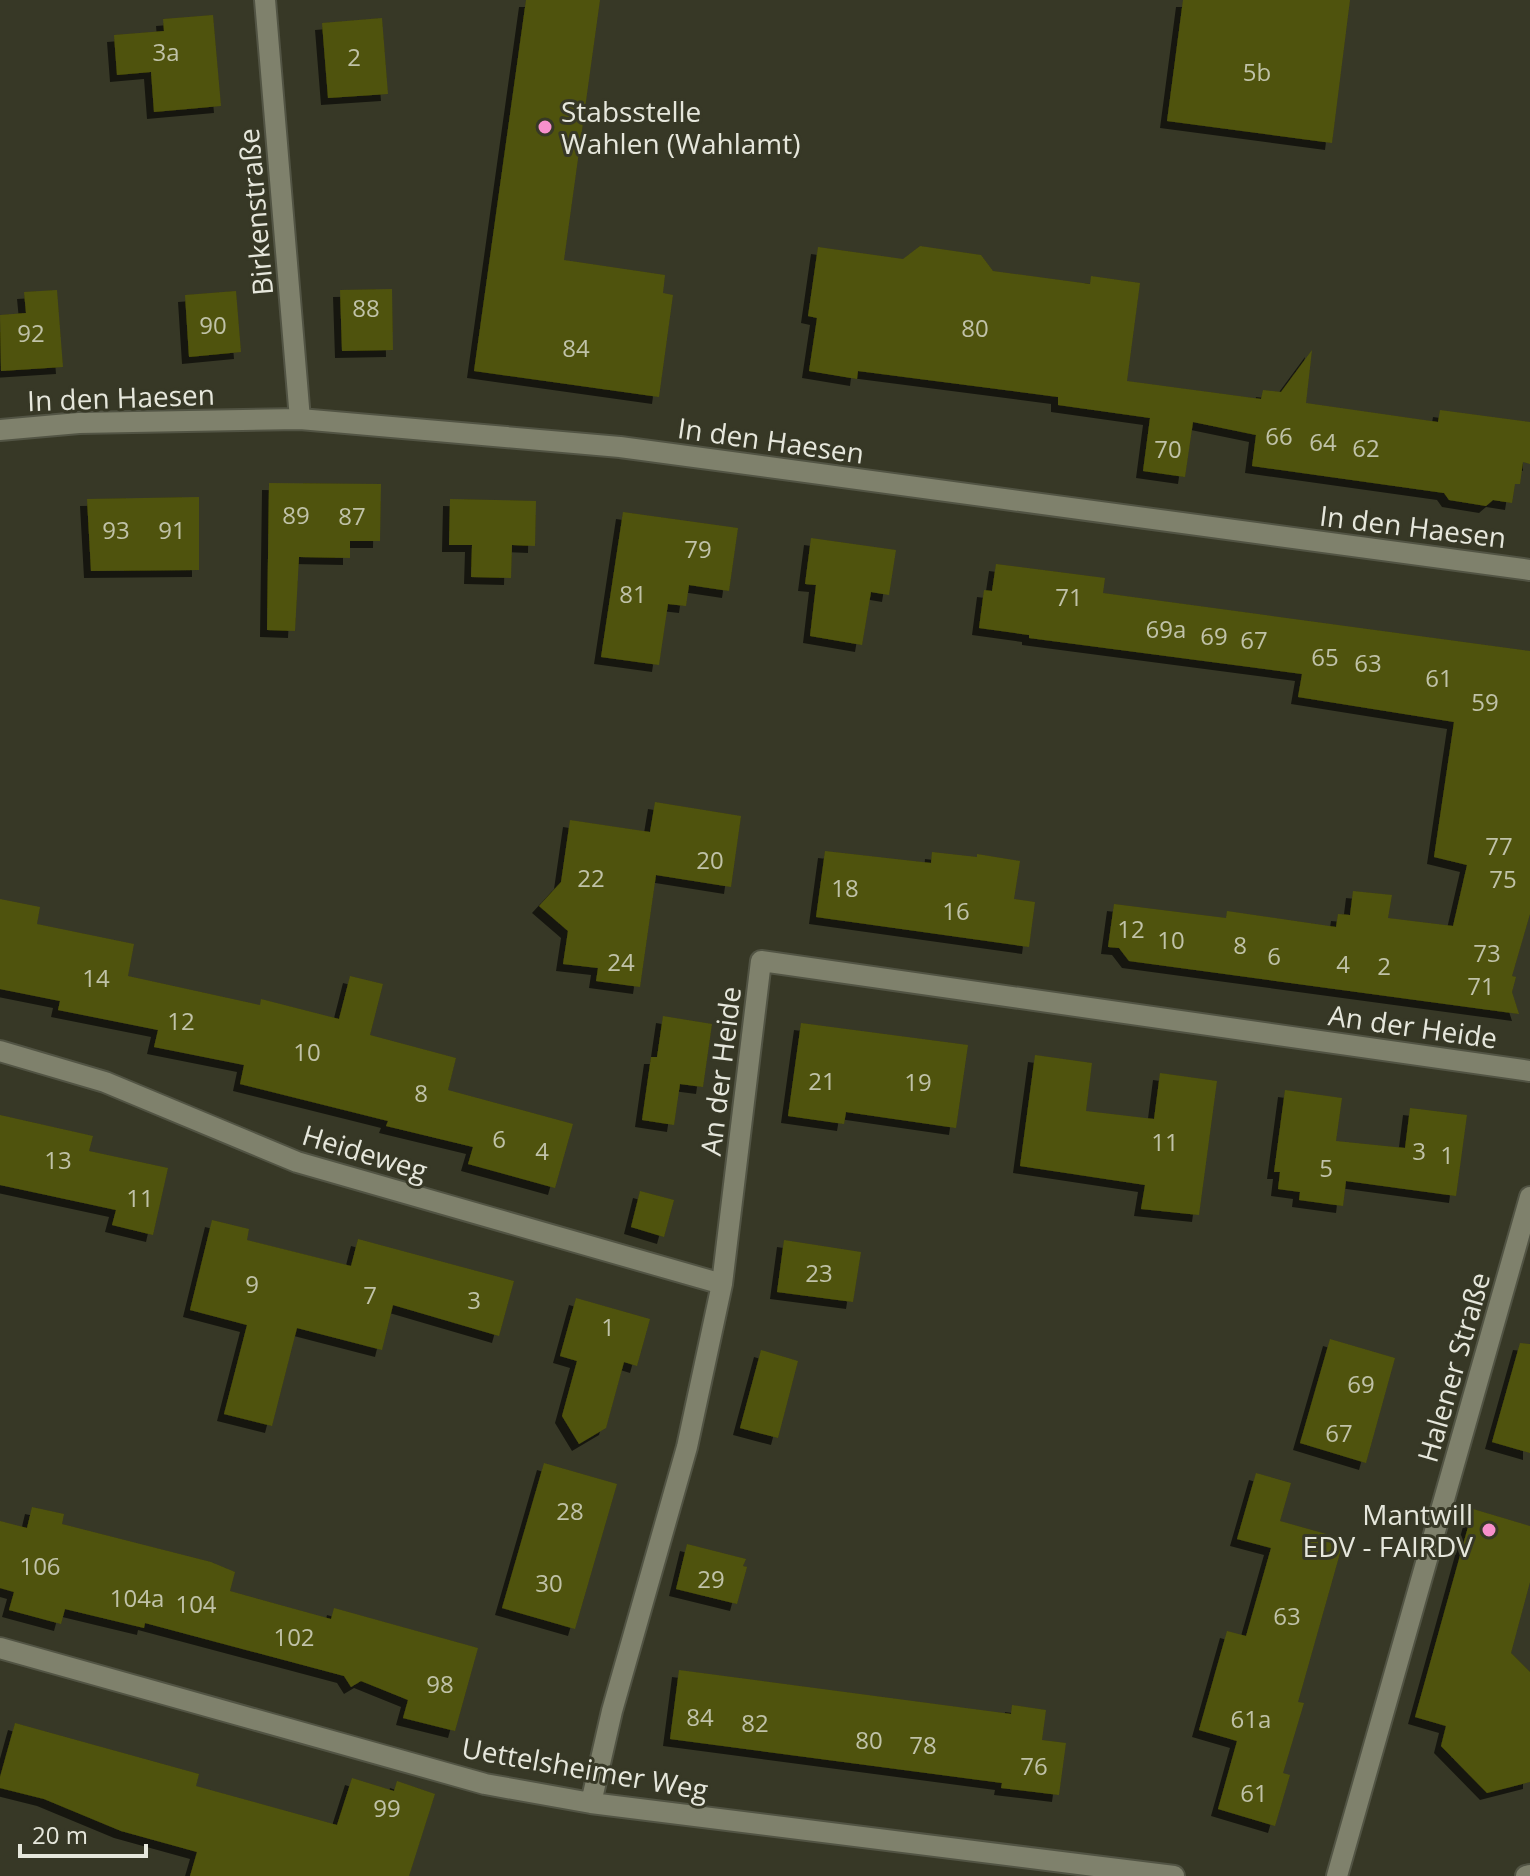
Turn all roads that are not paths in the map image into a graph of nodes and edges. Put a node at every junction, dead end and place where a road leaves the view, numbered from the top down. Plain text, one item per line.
1 (265, 0) edge
2 (300, 419) junction
3 (0, 430) edge
4 (1530, 570) edge
5 (0, 1051) edge
6 (1530, 1071) edge
7 (1530, 1197) edge
8 (722, 1284) junction
9 (0, 1648) edge
10 (591, 1803) junction
11 (1174, 1876) edge
12 (1337, 1876) edge

1 - 2 street, Birkenstraße
2 - 3 street, In den Haesen
2 - 4 street, In den Haesen
5 - 8 street, Heideweg
6 - 8 street, An der Heide
7 - 12 street, Halener Straße
8 - 10 street, An der Heide
9 - 10 street, Uettelsheimer Weg
10 - 11 street, Uettelsheimer Weg

